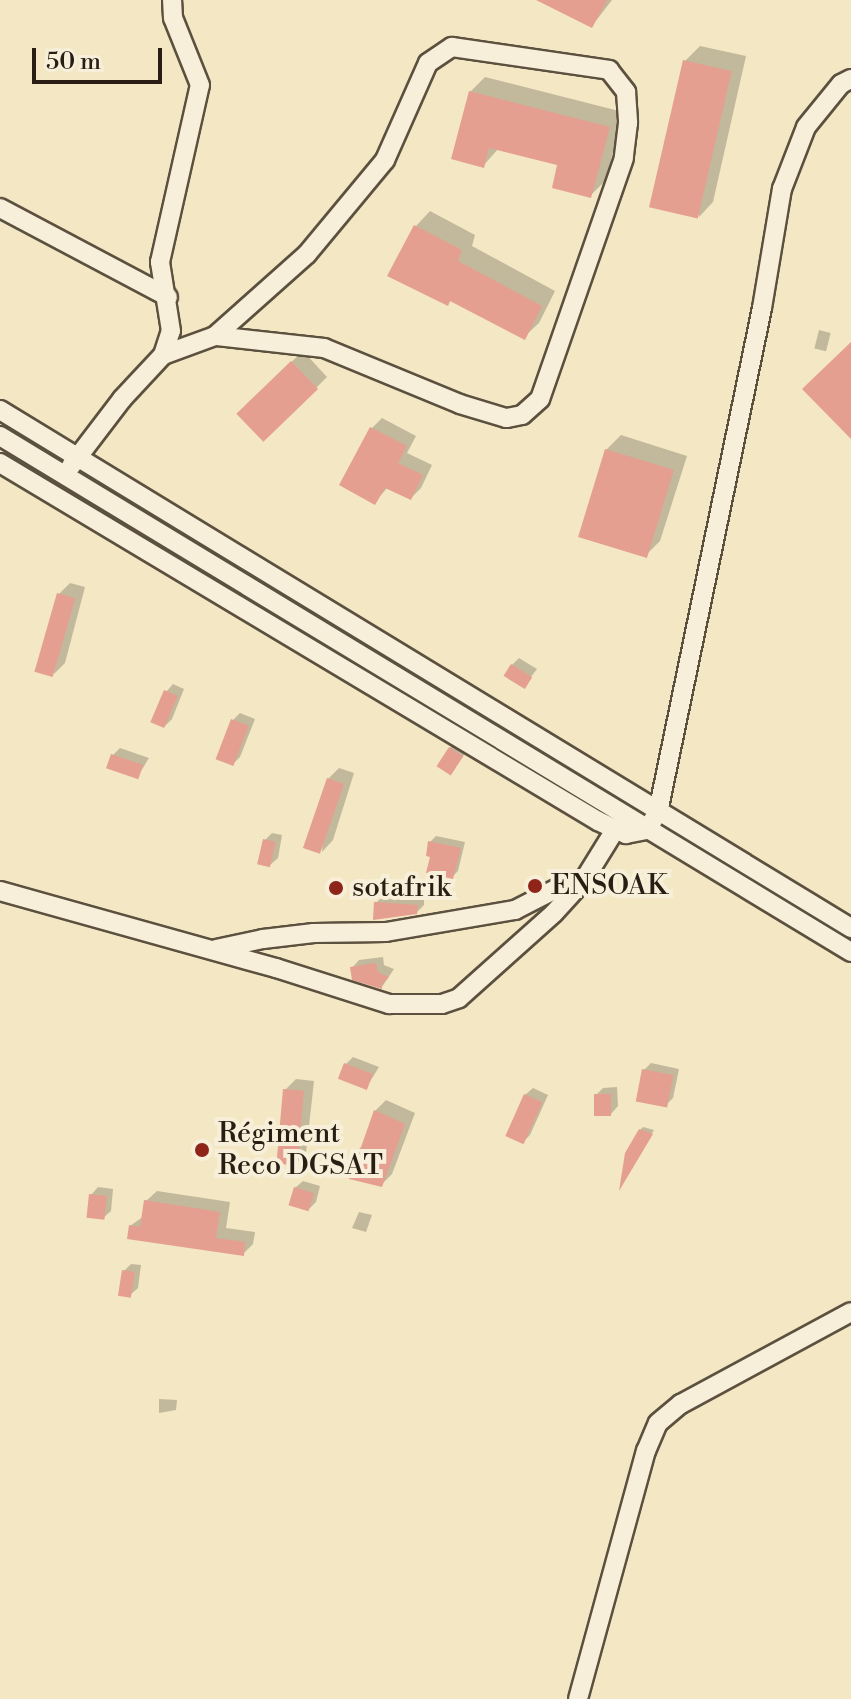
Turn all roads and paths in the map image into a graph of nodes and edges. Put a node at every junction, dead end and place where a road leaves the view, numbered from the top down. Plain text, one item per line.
1 (172, 0) edge
2 (851, 79) edge
3 (0, 208) edge
4 (168, 297) junction
5 (215, 336) junction
6 (163, 355) junction
7 (0, 410) edge
8 (0, 436) edge
9 (77, 458) junction
10 (0, 463) edge
11 (65, 475) junction
12 (658, 812) junction
13 (615, 830) junction
14 (647, 830) junction
15 (584, 880) junction
16 (0, 891) edge
17 (851, 928) edge
18 (213, 950) junction
19 (851, 952) edge
20 (851, 1312) edge
21 (578, 1699) edge

1 - 4 street
2 - 12 street
3 - 4 street
4 - 6 street
5 - 5 street
5 - 6 street
6 - 9 street
7 - 9 street
8 - 11 street
9 - 11 street
9 - 12 street
10 - 13 street
11 - 14 street
12 - 14 street
12 - 17 street
13 - 14 street
13 - 15 street
14 - 19 street
15 - 18 street
15 - 18 street
16 - 18 street
20 - 21 street

